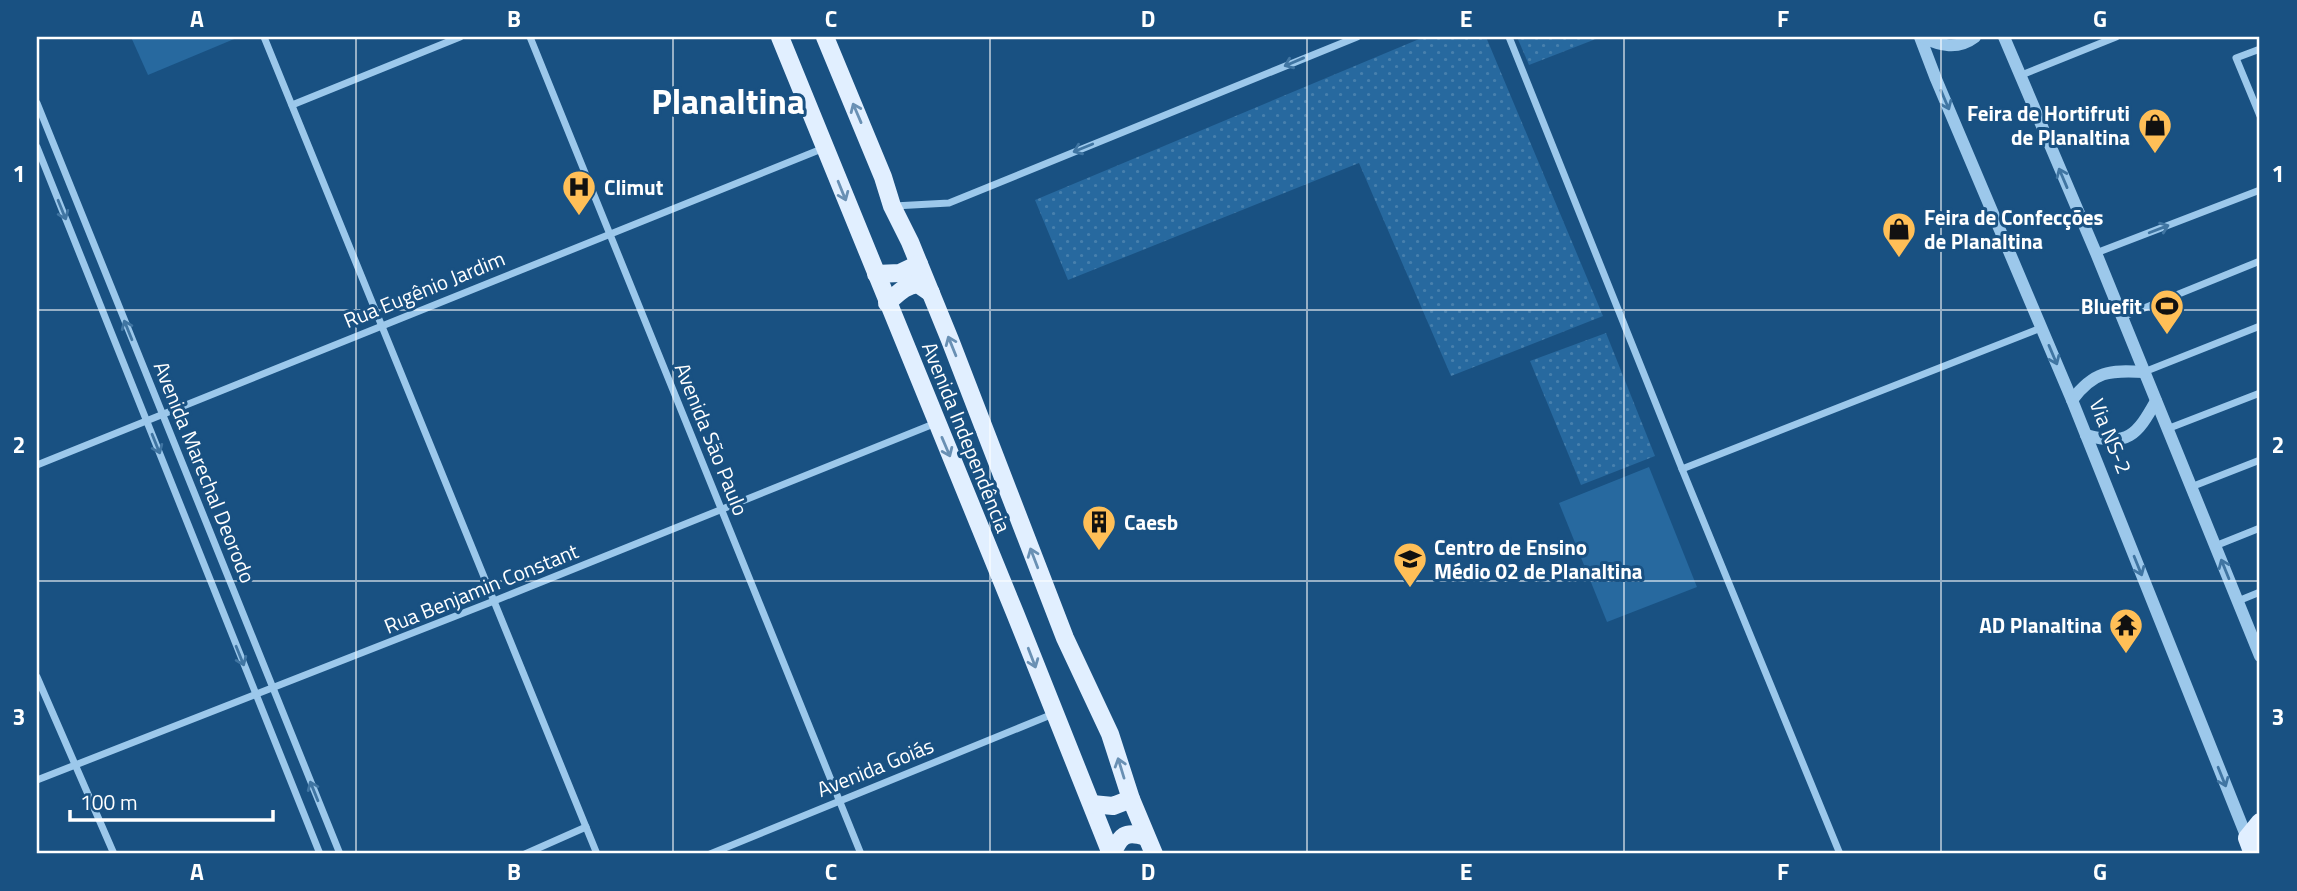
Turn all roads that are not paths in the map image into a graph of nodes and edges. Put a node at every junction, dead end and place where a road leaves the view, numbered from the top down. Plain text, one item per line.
1 (264, 37) edge
2 (460, 37) edge
3 (530, 37) edge
4 (780, 37) edge
5 (825, 37) edge
6 (1357, 37) edge
7 (1509, 37) edge
8 (1921, 37) edge
9 (1975, 37) edge
10 (2004, 37) edge
11 (2116, 37) edge
12 (2260, 49) edge
13 (2019, 76) junction
14 (37, 103) edge
15 (292, 106) junction
16 (2260, 116) edge
17 (37, 147) edge
18 (825, 148) junction
19 (2260, 190) edge
20 (892, 206) junction
21 (610, 233) junction
22 (2096, 253) junction
23 (2260, 261) edge
24 (919, 264) junction
25 (876, 274) junction
26 (931, 293) junction
27 (887, 303) junction
28 (2122, 317) junction
29 (382, 325) junction
30 (2260, 326) edge
31 (2041, 328) junction
32 (2144, 372) junction
33 (2260, 393) edge
34 (2072, 400) junction
35 (2156, 401) junction
36 (162, 414) junction
37 (146, 420) junction
38 (936, 423) junction
39 (2167, 429) junction
40 (2086, 435) junction
41 (2260, 460) edge
42 (37, 464) edge
43 (1682, 469) junction
44 (2191, 487) junction
45 (722, 510) junction
46 (2260, 528) edge
47 (2215, 546) junction
48 (2260, 592) edge
49 (494, 601) junction
50 (2238, 601) junction
51 (2260, 655) edge
52 (37, 677) edge
53 (273, 689) junction
54 (256, 695) junction
55 (1054, 714) junction
56 (76, 766) junction
57 (37, 780) edge
58 (1131, 799) junction
59 (839, 800) junction
60 (1092, 804) junction
61 (2260, 822) edge
62 (586, 827) junction
63 (1146, 837) junction
64 (2250, 846) edge
65 (114, 854) edge
66 (320, 854) edge
67 (340, 854) edge
68 (525, 854) edge
69 (597, 854) edge
70 (710, 854) edge
71 (861, 854) edge
72 (1111, 854) edge
73 (1154, 854) edge
74 (1840, 854) edge

1 - 15 street
2 - 15 street
3 - 21 street, Avenida São Paulo
4 - 18 main road, Avenida Independência
20 -> 5 main road, Avenida Independência
6 -> 20 street
7 - 43 street
8 - 9 street
8 -> 31 street, Via NS-2
10 - 13 street
11 - 13 street
12 - 16 street
22 -> 13 street
36 -> 14 street, Avenida Marechal Deorodo
15 - 29 street
17 -> 37 street, Avenida Marechal Deorodo
18 - 21 street, Rua Eugênio Jardim
18 -> 25 main road, Avenida Independência
22 -> 19 street
20 - 24 main road, Avenida Independência
21 - 29 street, Rua Eugênio Jardim
21 - 45 street, Avenida São Paulo
22 - 28 street
23 - 28 street
24 - 25 main road
24 - 26 main road, Avenida Independência
25 - 27 main road, Avenida Independência
26 - 27 main road
58 -> 26 main road, Avenida Independência
27 - 38 main road, Avenida Independência
28 - 32 street
29 - 36 street, Rua Eugênio Jardim
29 - 49 street
30 - 32 street
31 -> 34 street, Via NS-2
31 - 43 street
32 - 34 street
32 - 35 street
33 - 39 street
34 - 40 street, Via NS-2
35 - 39 street
35 - 40 street
36 - 37 street, Rua Eugênio Jardim
36 - 53 street, Avenida Marechal Deorodo
37 - 42 street, Rua Eugênio Jardim
37 -> 54 street, Avenida Marechal Deorodo
38 - 45 street, Rua Benjamin Constant
38 -> 55 main road, Avenida Independência
39 - 44 street
40 -> 64 street, Via NS-2
41 - 44 street
43 - 74 street
44 - 47 street
45 - 49 street, Rua Benjamin Constant
45 - 59 street, Avenida São Paulo
46 - 47 street
50 -> 47 street
48 - 50 street
49 - 53 street, Rua Benjamin Constant
49 - 62 street
50 - 51 street
52 - 56 street
53 - 54 street, Rua Benjamin Constant
67 -> 53 street, Avenida Marechal Deorodo
54 - 56 street, Rua Benjamin Constant
54 - 66 street, Avenida Marechal Deorodo
55 - 59 street, Avenida Goiás
55 - 60 main road, Avenida Independência
56 - 57 street, Rua Benjamin Constant
56 - 65 street
58 - 60 main road
58 - 63 main road, Avenida Independência
59 - 70 street, Avenida Goiás
59 - 71 street, Avenida São Paulo
60 - 72 main road, Avenida Independência
61 - 64 main road
62 - 68 street
62 - 69 street
63 - 72 main road
63 - 73 main road, Avenida Independência

